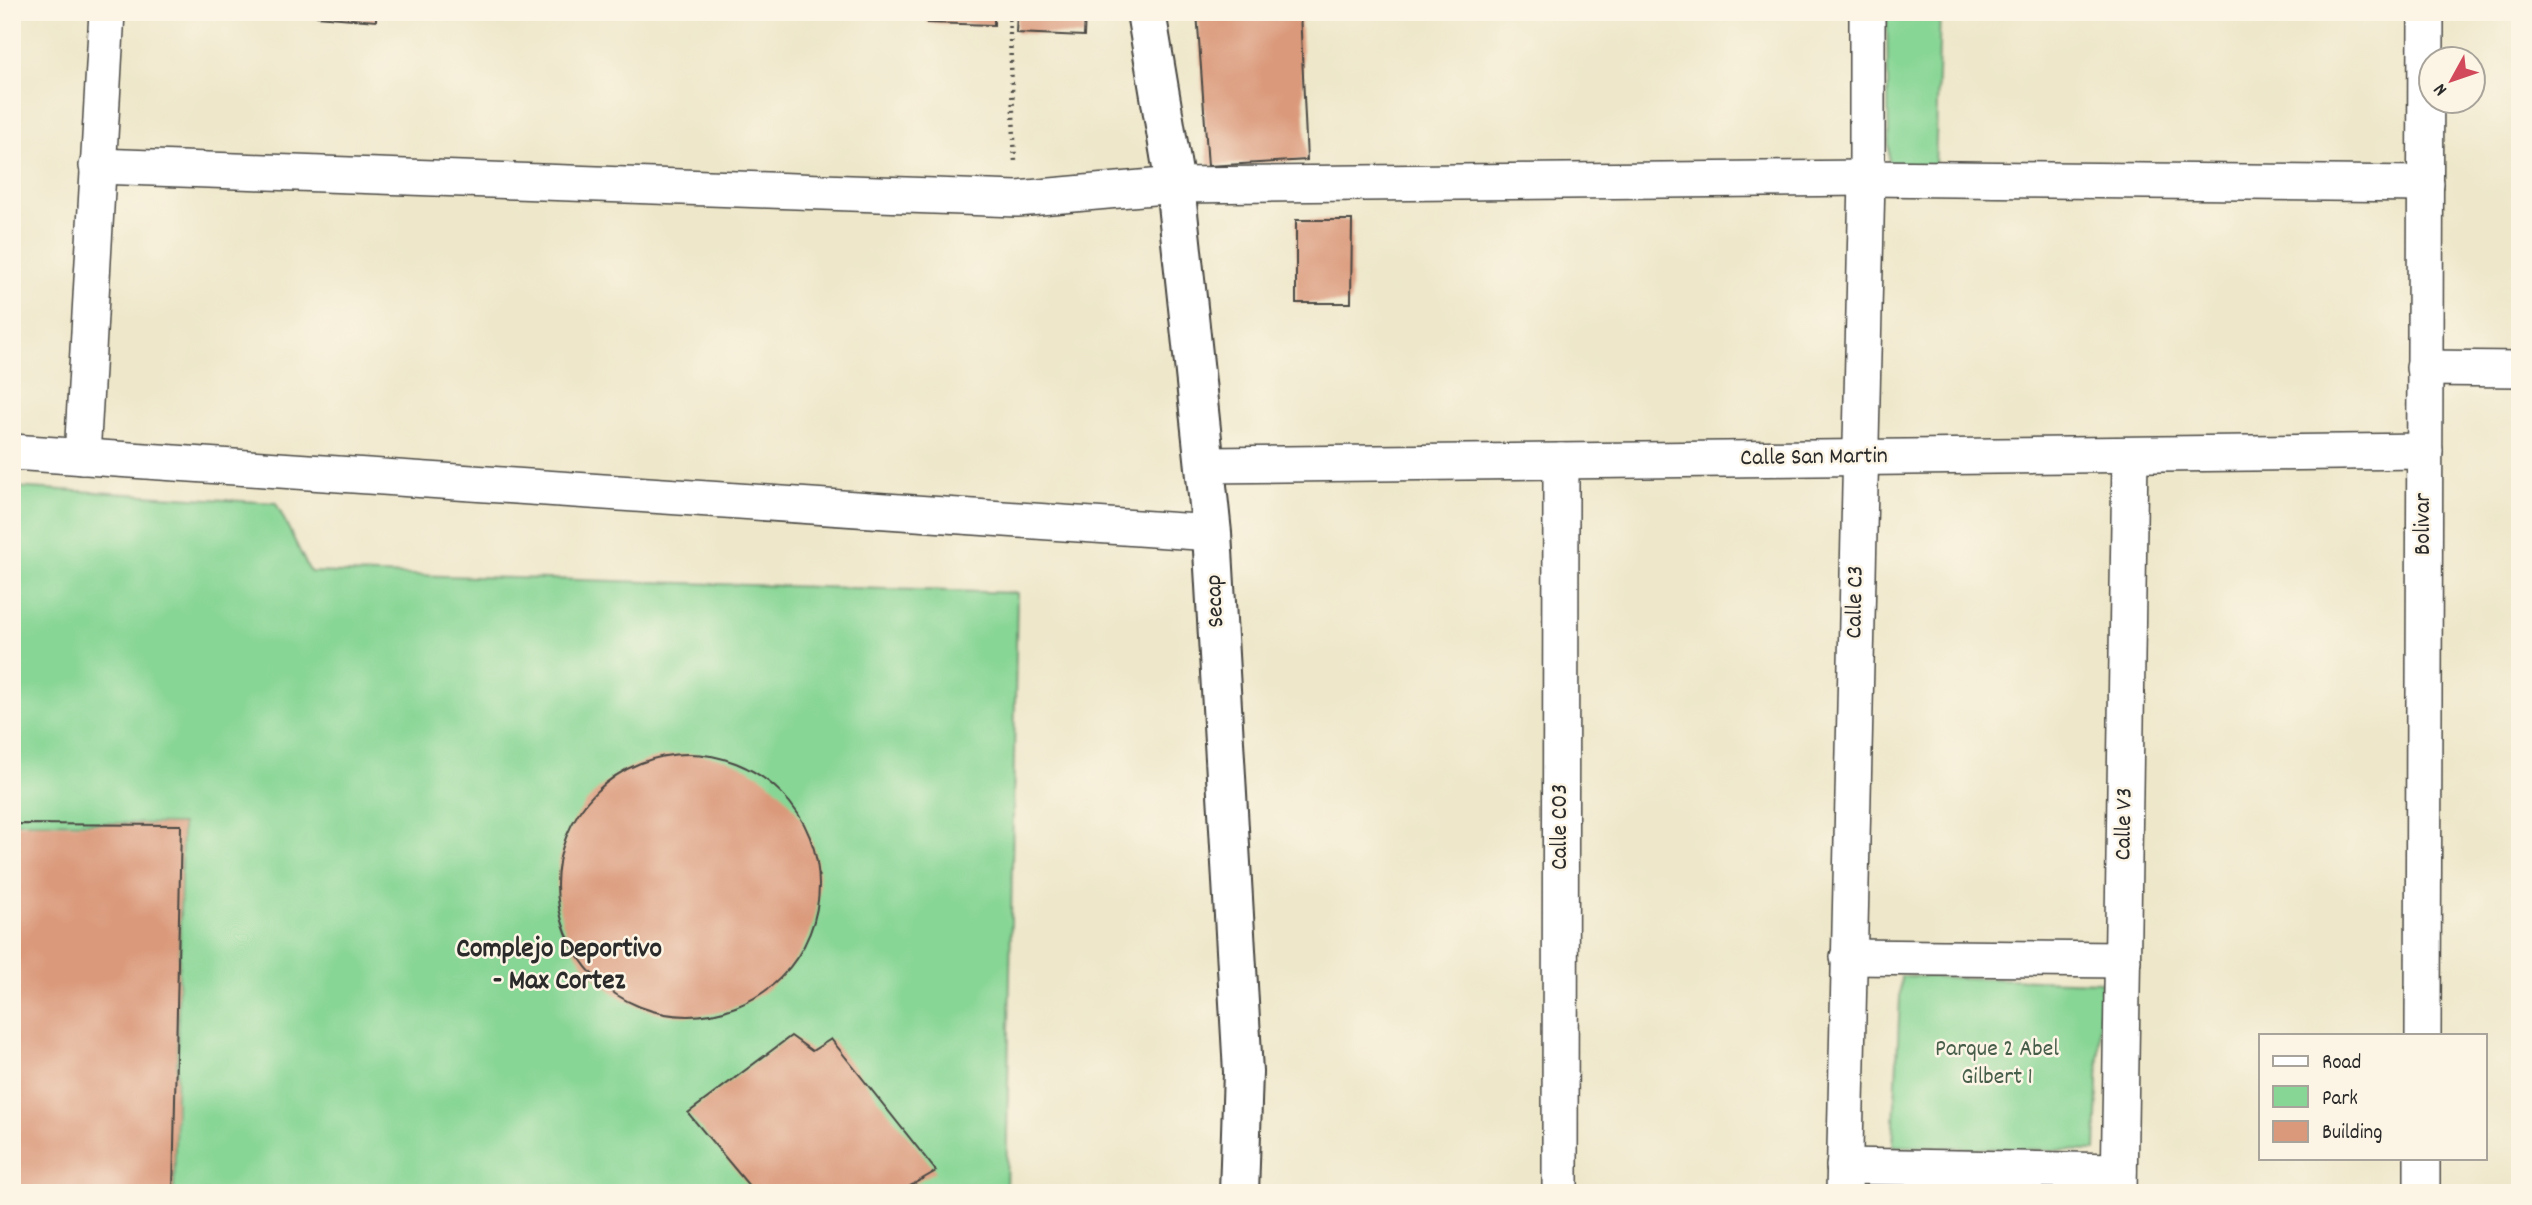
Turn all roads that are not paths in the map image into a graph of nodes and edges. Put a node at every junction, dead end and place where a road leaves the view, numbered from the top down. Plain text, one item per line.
1 (107, 12) edge
2 (1146, 12) edge
3 (1867, 12) edge
4 (2426, 12) edge
5 (97, 166) junction
6 (1867, 178) junction
7 (2426, 184) junction
8 (1175, 185) junction
9 (2424, 368) junction
10 (2520, 369) edge
11 (2425, 451) junction
12 (12, 452) edge
13 (2130, 455) junction
14 (82, 457) junction
15 (1859, 458) junction
16 (1561, 461) junction
17 (1204, 465) junction
18 (1212, 533) junction
19 (1848, 957) junction
20 (2123, 960) junction
21 (2423, 1034) edge
22 (2422, 1160) edge
23 (1844, 1179) edge
24 (2119, 1182) edge
25 (1239, 1193) edge
26 (1560, 1193) edge
27 (2422, 1193) edge

1 - 5 street
2 - 8 street, Secap
3 - 6 street, Calle C3
4 - 7 street, Bolivar
5 - 8 street
5 - 14 street
6 - 7 street
6 - 8 street
6 - 15 street, Calle C3
7 - 9 street, Bolivar
8 - 17 street, Secap
9 - 10 street
9 - 11 street, Bolivar
11 - 13 street, Calle San Martin
11 - 21 street, Bolivar
12 - 14 street
13 - 15 street, Calle San Martin
13 - 20 street, Calle V3
14 - 18 street
15 - 16 street, Calle San Martin
15 - 19 street, Calle C3
16 - 17 street, Calle San Martin
16 - 26 street, Calle C03
17 - 18 street, Secap
18 - 25 street, Secap
19 - 20 street
19 - 23 street, Calle C3
20 - 24 street, Calle V3
22 - 27 street
23 - 24 street

